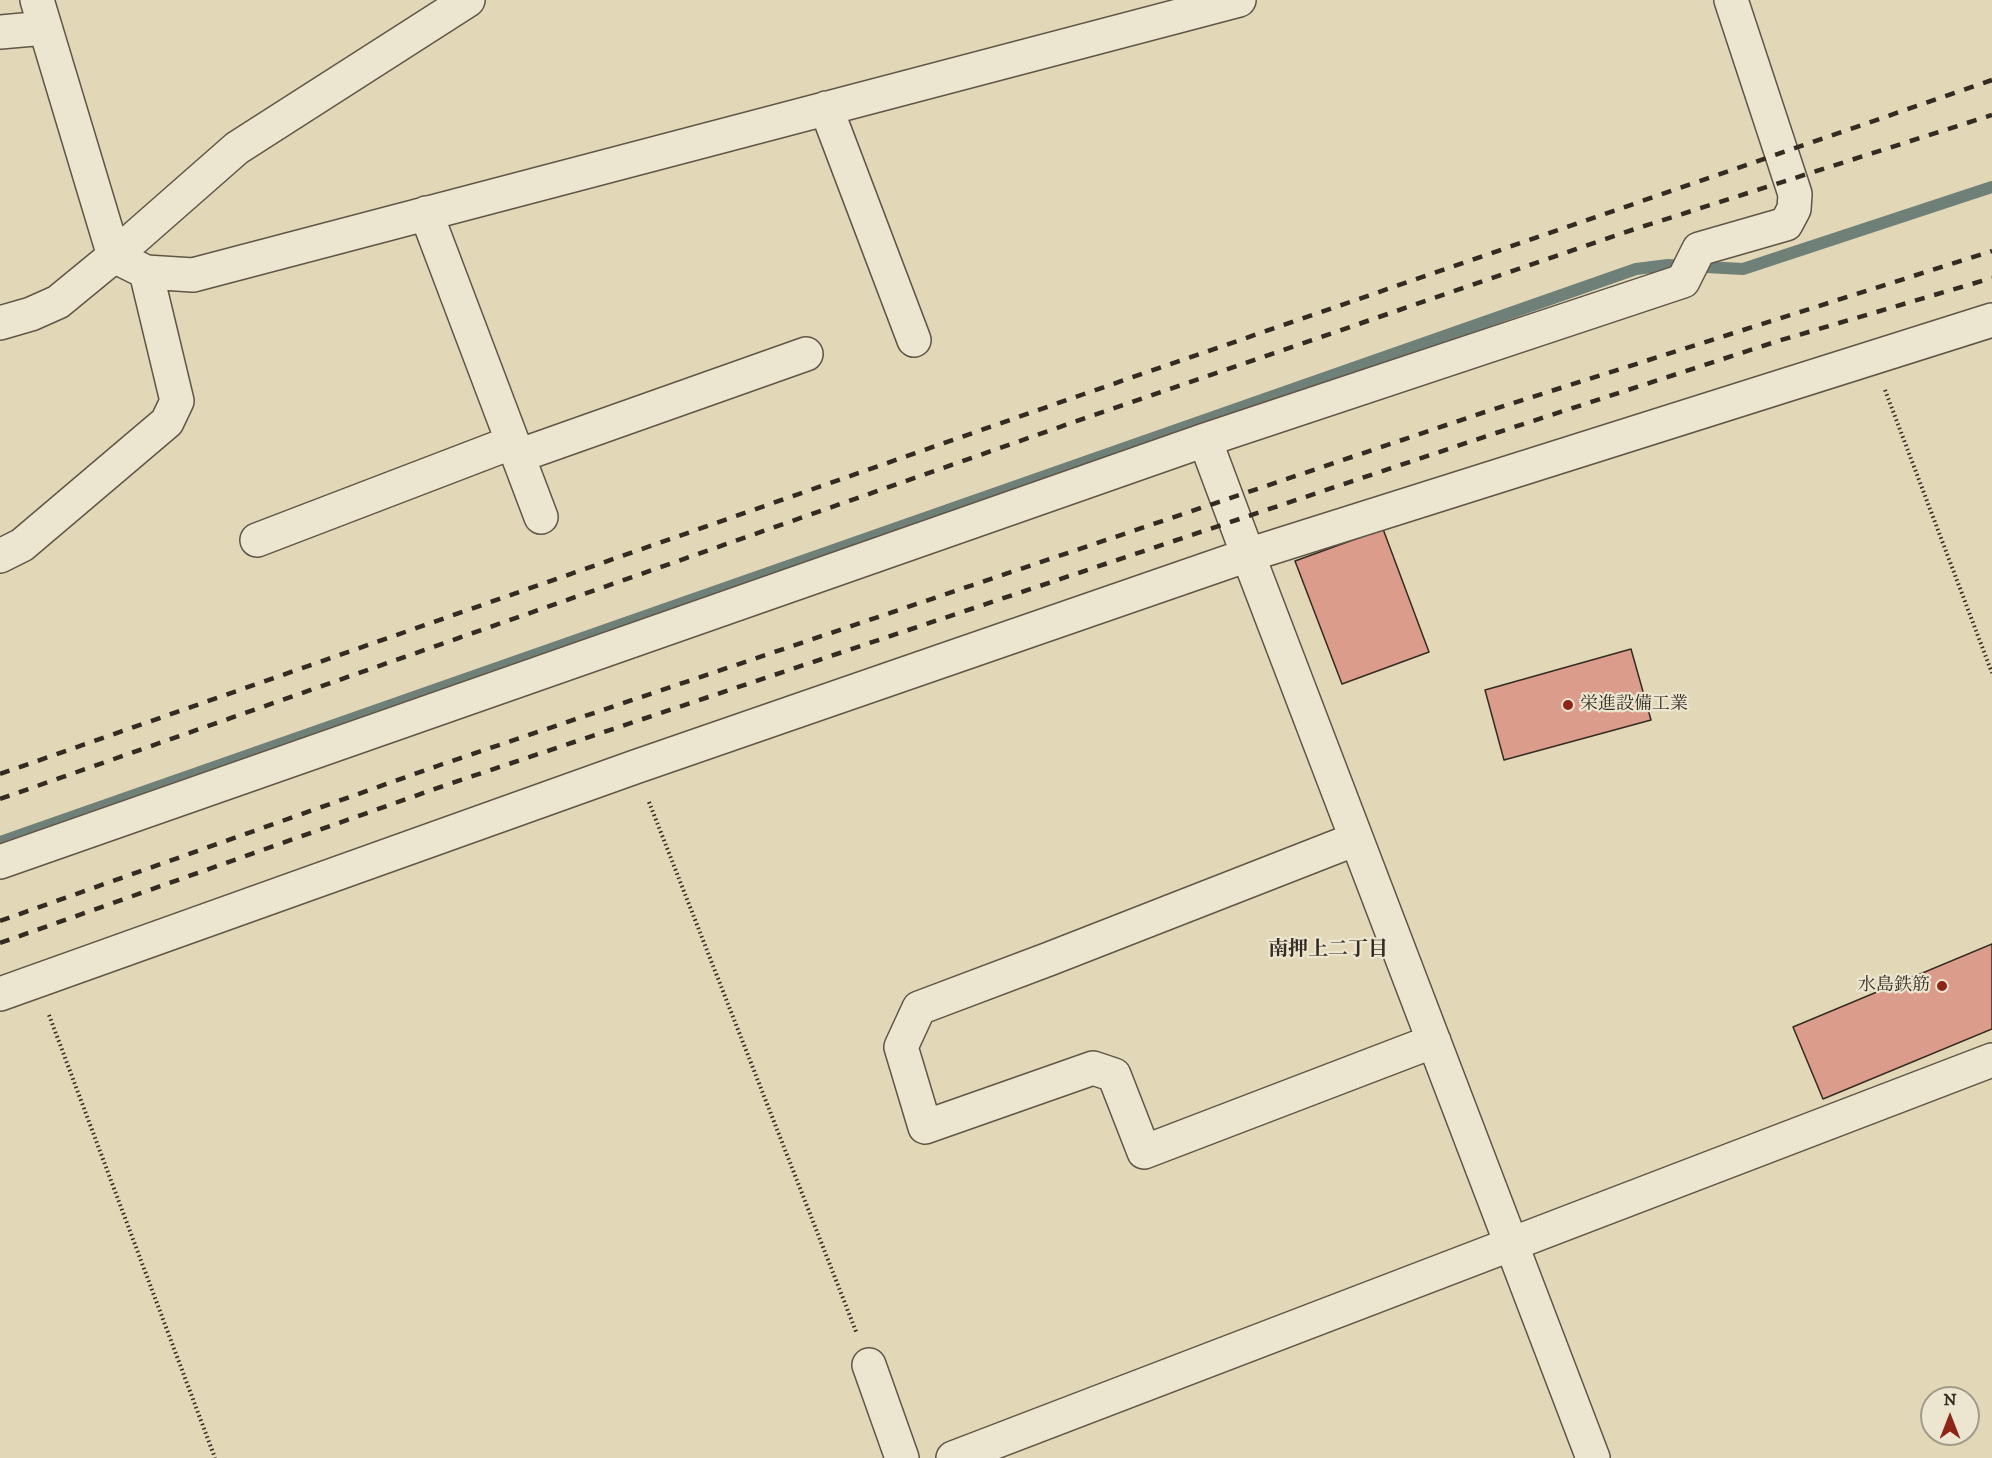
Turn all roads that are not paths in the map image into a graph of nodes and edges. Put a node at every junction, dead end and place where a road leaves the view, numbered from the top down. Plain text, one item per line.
1 (468, 0) edge
2 (1239, 0) edge
3 (1731, 0) edge
4 (41, 14) edge
5 (0, 32) edge
6 (826, 108) junction
7 (426, 213) junction
8 (114, 256) junction
9 (146, 272) junction
10 (1992, 320) edge
11 (0, 323) edge
12 (914, 340) dead end
13 (806, 354) dead end
14 (1205, 440) junction
15 (515, 449) junction
16 (541, 517) dead end
17 (257, 540) dead end
18 (1248, 555) junction
19 (0, 556) edge
20 (1356, 839) junction
21 (0, 862) edge
22 (0, 994) edge
23 (1434, 1041) junction
24 (1992, 1060) edge
25 (1512, 1244) junction
26 (869, 1365) road end
27 (902, 1458) edge
28 (953, 1458) edge
29 (1593, 1458) edge

1 - 8 street
2 - 6 street
3 - 14 street
4 - 5 street
4 - 8 street
6 - 7 street
6 - 12 street
7 - 9 street
7 - 15 street
8 - 9 street
8 - 11 street
9 - 19 street
10 - 18 street
13 - 15 street
14 - 18 street
14 - 21 street
15 - 16 street
15 - 17 street
18 - 20 street
18 - 22 street
20 - 23 street
20 - 23 street
23 - 25 street
24 - 25 street
25 - 28 street
25 - 29 street
26 - 27 street

